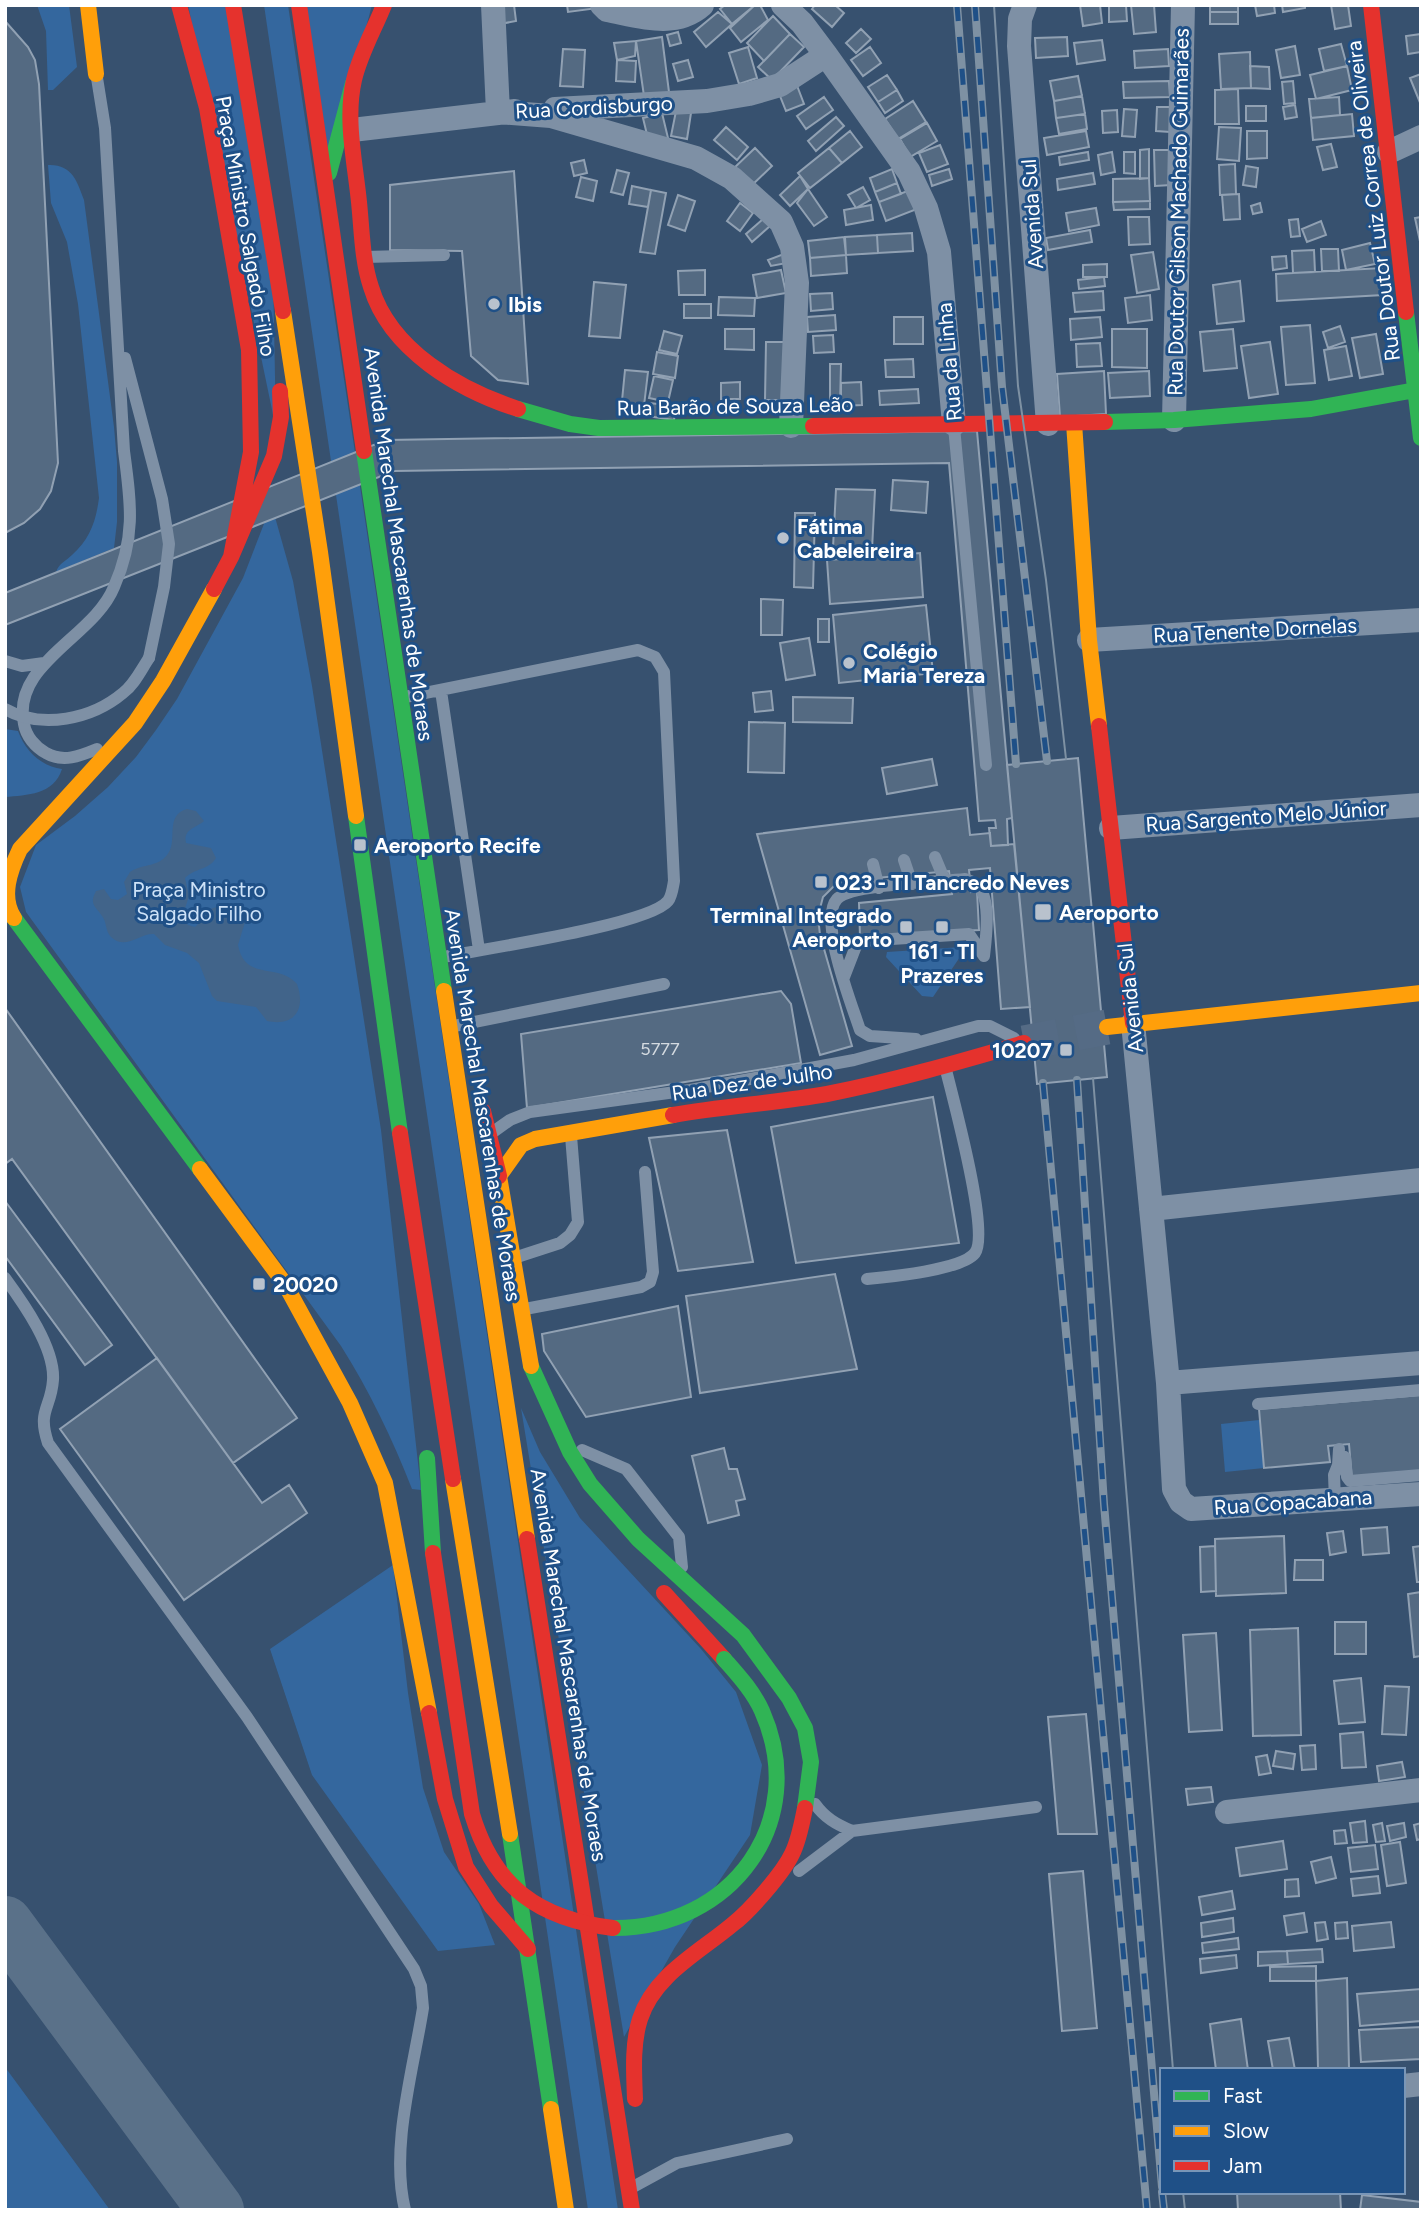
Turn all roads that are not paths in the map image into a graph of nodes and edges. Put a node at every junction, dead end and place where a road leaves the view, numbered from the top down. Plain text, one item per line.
1 (76, 5) edge
2 (88, 5) edge
3 (178, 5) edge
4 (233, 5) edge
5 (299, 5) edge
6 (382, 5) edge
7 (493, 5) edge
8 (602, 5) edge
9 (702, 5) edge
10 (783, 5) edge
11 (1025, 5) edge
12 (1183, 5) edge
13 (1371, 5) edge
14 (826, 55) junction
15 (96, 74) junction
16 (353, 83) junction
17 (498, 112) junction
18 (352, 130) junction
19 (1421, 137) edge
20 (1389, 152) junction
21 (325, 189) junction
22 (444, 255) dead end
23 (365, 257) junction
24 (277, 270) junction
25 (118, 335) junction
26 (1419, 391) edge
27 (1174, 419) junction
28 (1074, 423) junction
29 (954, 424) junction
30 (1048, 424) junction
31 (791, 426) junction
32 (1421, 438) edge
33 (231, 557) junction
34 (1421, 620) edge
35 (1089, 640) junction
36 (5, 661) edge
37 (44, 663) junction
38 (441, 691) junction
39 (400, 698) junction
40 (5, 709) edge
41 (135, 723) junction
42 (986, 765) dead end
43 (1421, 805) edge
44 (1111, 828) junction
45 (935, 856) dead end
46 (904, 860) dead end
47 (873, 864) dead end
48 (945, 881) junction
49 (912, 884) junction
50 (879, 887) junction
51 (5, 894) edge
52 (479, 950) junction
53 (440, 958) junction
54 (844, 977) junction
55 (664, 984) dead end
56 (1421, 993) edge
57 (444, 996) junction
58 (1133, 1023) junction
59 (454, 1026) junction
60 (1107, 1027) tunnel mouth
61 (923, 1039) junction
62 (1024, 1043) joint
63 (945, 1066) junction
64 (743, 1080) junction
65 (788, 1100) junction
66 (571, 1132) junction
67 (490, 1134) junction
68 (645, 1172) dead end
69 (499, 1176) junction
70 (1421, 1180) edge
71 (1151, 1209) junction
72 (411, 1214) junction
73 (513, 1259) junction
74 (5, 1278) edge
75 (867, 1279) dead end
76 (285, 1284) junction
77 (522, 1310) junction
78 (1421, 1363) edge
79 (531, 1366) junction
80 (355, 1377) dead end
81 (422, 1381) dead end
82 (1168, 1383) junction
83 (1421, 1390) edge
84 (1258, 1404) dead end
85 (541, 1429) dead end
86 (425, 1436) dead end
87 (566, 1443) junction
88 (1421, 1475) edge
89 (1174, 1489) joint
90 (1421, 1494) edge
91 (414, 1498) dead end
92 (1335, 1500) junction
93 (433, 1550) junction
94 (650, 1577) dead end
95 (684, 1581) junction
96 (1421, 1790) edge
97 (808, 1792) junction
98 (1036, 1807) dead end
99 (1227, 1812) dead end
100 (852, 1831) junction
101 (736, 1922) junction
102 (528, 1949) junction
103 (788, 2138) dead end
104 (630, 2189) junction
105 (405, 2210) edge
106 (566, 2210) edge
107 (632, 2210) edge

1 - 15 lane, Praça Ministro Salgado Filho
2 - 15 main road
3 - 33 main road, Praça Ministro Salgado Filho
4 - 24 main road
5 - 21 main road, Avenida Marechal Mascarenhas de Moraes
6 - 16 main road, Rua Barão de Souza Leão
7 - 17 street
8 - 9 street
10 - 14 street, Rua da Linha
11 - 30 street, Avenida Sul
12 - 27 street, Rua Doutor Gilson Machado Guimarães
13 - 20 main road, Rua Doutor Luiz Correa de Oliveira
14 - 17 street, Rua Cordisburgo
14 - 29 street, Rua da Linha
15 - 25 lane, Praça Ministro Salgado Filho
16 - 18 main road, Rua Barão de Souza Leão
16 - 21 main road
17 - 18 street, Rua Cordisburgo
17 - 31 street
18 - 23 main road, Rua Barão de Souza Leão
19 - 20 street
20 - 26 main road, Rua Doutor Luiz Correa de Oliveira
21 - 39 main road, Avenida Marechal Mascarenhas de Moraes
22 - 23 lane
23 - 31 main road, Rua Barão de Souza Leão
24 - 33 main road
24 - 72 main road
25 - 37 lane, Praça Ministro Salgado Filho
25 - 40 lane, Praça Ministro Salgado Filho, bridge
26 - 27 main road, Rua Barão de Souza Leão
26 - 32 main road, Rua Doutor Luiz Correa de Oliveira
27 - 28 main road, Rua Barão de Souza Leão
28 - 30 main road, Rua Barão de Souza Leão
28 - 35 main road, Avenida Sul
29 - 30 main road, Rua Barão de Souza Leão
29 - 31 main road, Rua Barão de Souza Leão
29 - 42 lane, Rua da Linha
33 - 41 main road, Praça Ministro Salgado Filho
34 - 35 street, Rua Tenente Dornelas
35 - 44 main road, Avenida Sul
36 - 37 lane
37 - 41 lane, Praça Ministro Salgado Filho
38 - 39 lane
38 - 52 lane
38 - 52 lane
39 - 53 main road, Avenida Marechal Mascarenhas de Moraes
41 - 51 main road, Praça Ministro Salgado Filho
43 - 44 street, Rua Sargento Melo Júnior
44 - 58 main road, Avenida Sul
45 - 48 lane
46 - 49 lane
47 - 50 lane
48 - 49 lane
48 - 54 lane
49 - 50 lane
50 - 54 lane
51 - 76 main road, Praça Ministro Salgado Filho
52 - 53 lane
53 - 57 main road, Avenida Marechal Mascarenhas de Moraes
54 - 61 lane
55 - 59 lane
56 - 58 main road
57 - 59 main road
57 - 104 main road, Avenida Marechal Mascarenhas de Moraes
58 - 60 main road
58 - 71 street, Avenida Sul
59 - 67 main road
61 - 62 lane
61 - 64 lane
62 - 63 main road, Rua Dez de Julho
63 - 65 main road, Rua Dez de Julho
63 - 75 lane
64 - 65 lane
64 - 67 lane
65 - 66 main road, Rua Dez de Julho
66 - 69 main road, Rua Dez de Julho
66 - 73 lane
67 - 69 main road
68 - 77 lane
69 - 73 main road
70 - 71 street
71 - 82 street, Avenida Sul
72 - 81 main road
72 - 102 main road
73 - 77 main road
74 - 105 lane
76 - 80 main road
76 - 102 main road
77 - 79 main road
78 - 82 street
79 - 85 main road
79 - 87 main road
82 - 89 street, Avenida Sul
83 - 84 lane
86 - 93 main road
87 - 95 main road
87 - 95 lane
88 - 92 lane
89 - 92 street, Rua Copacabana
90 - 92 street, Rua Copacabana
91 - 93 main road
93 - 94 main road, bridge
95 - 97 main road
96 - 99 street
97 - 100 lane
97 - 101 main road
98 - 100 lane
100 - 101 lane
101 - 104 main road
102 - 106 main road
103 - 104 lane
104 - 107 main road, Avenida Marechal Mascarenhas de Moraes

